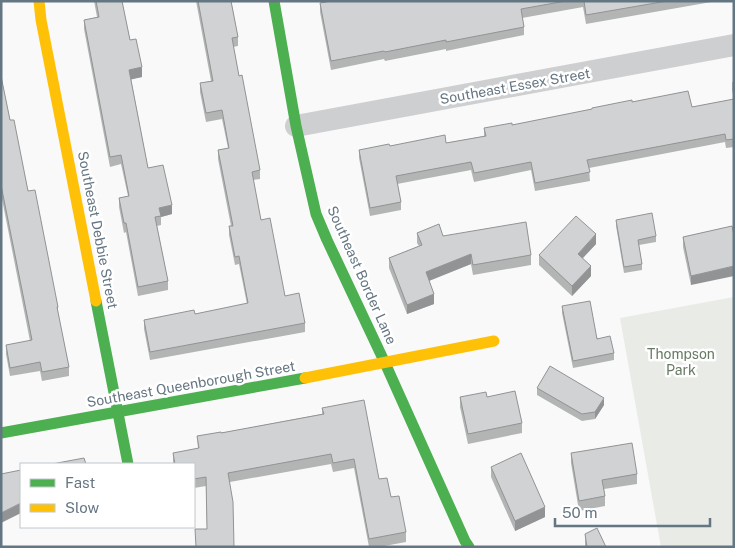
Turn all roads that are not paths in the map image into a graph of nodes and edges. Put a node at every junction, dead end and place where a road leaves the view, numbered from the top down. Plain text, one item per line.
1 (39, 1) edge
2 (274, 1) edge
3 (734, 46) edge
4 (296, 126) junction
5 (494, 341) dead end
6 (385, 363) junction
7 (119, 413) junction
8 (1, 432) edge
9 (128, 463) edge
10 (469, 547) edge

1 - 7 street, Southeast Debbie Street
2 - 4 street, Southeast Border Lane
3 - 4 street, Southeast Essex Street
4 - 6 street, Southeast Border Lane
5 - 6 street, Southeast Queenborough Street
6 - 7 street, Southeast Queenborough Street
6 - 10 street, Southeast Border Lane
7 - 8 street, Southeast Queenborough Street
7 - 9 street, Southeast Debbie Street

